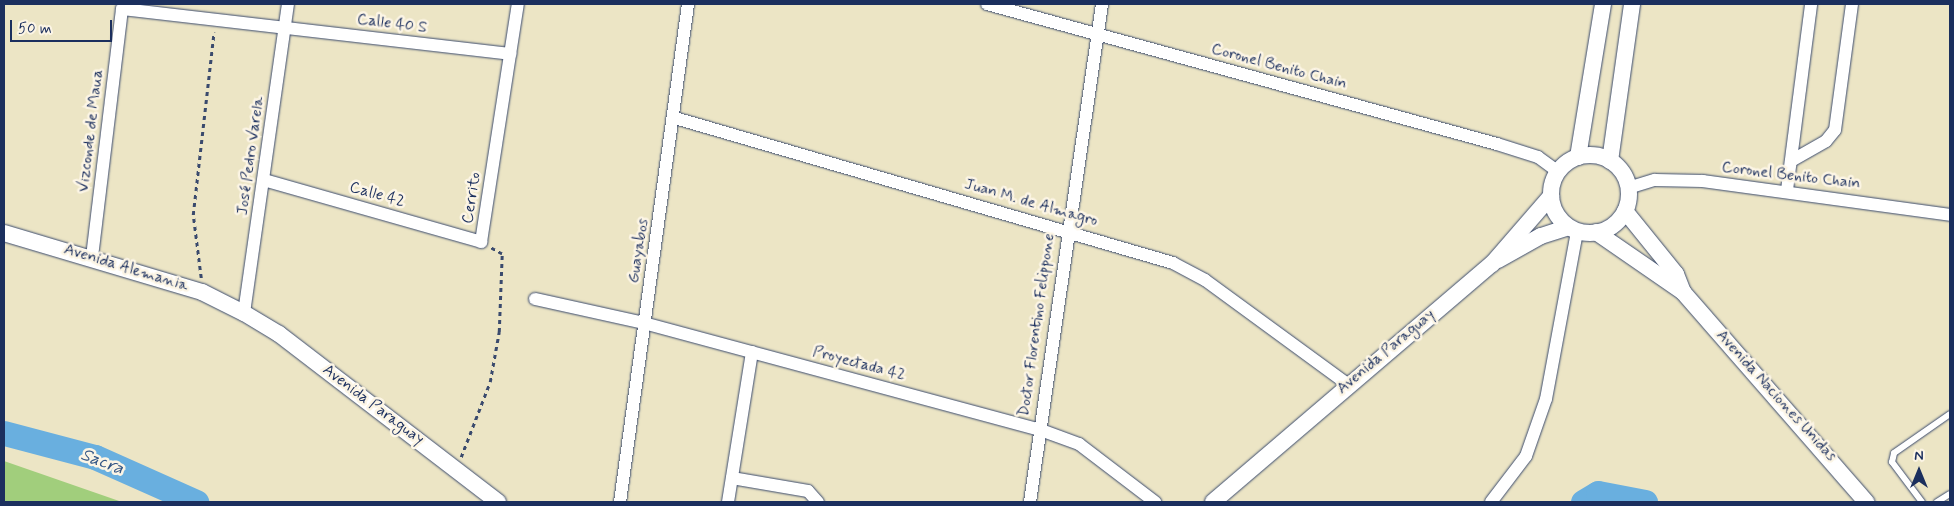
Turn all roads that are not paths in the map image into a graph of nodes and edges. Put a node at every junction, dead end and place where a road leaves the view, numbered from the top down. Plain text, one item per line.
1 (288, 4) edge
2 (518, 4) edge
3 (688, 4) edge
4 (987, 4) edge
5 (1102, 4) edge
6 (1603, 4) edge
7 (1632, 4) edge
8 (1811, 4) edge
9 (1852, 4) edge
10 (122, 9) joint
11 (285, 27) junction
12 (1098, 33) junction
13 (510, 54) junction
14 (675, 118) junction
15 (1578, 157) junction
16 (1610, 161) junction
17 (1790, 161) junction
18 (1559, 172) junction
19 (264, 180) junction
20 (1628, 188) junction
21 (1787, 190) junction
22 (1551, 196) junction
23 (1625, 212) junction
24 (1950, 215) edge
25 (1573, 229) junction
26 (1068, 230) junction
27 (1596, 232) junction
28 (4, 233) edge
29 (482, 242) joint
30 (92, 257) junction
31 (1492, 264) junction
32 (1683, 292) junction
33 (535, 298) dead end
34 (244, 313) junction
35 (644, 323) junction
36 (752, 352) junction
37 (1347, 384) junction
38 (1950, 414) edge
39 (1038, 429) junction
40 (732, 478) junction
41 (1950, 494) edge
42 (498, 502) edge
43 (620, 502) edge
44 (728, 502) edge
45 (818, 502) edge
46 (1030, 502) edge
47 (1155, 502) edge
48 (1213, 502) edge
49 (1491, 502) edge
50 (1866, 502) edge
51 (1922, 502) edge
52 (1936, 502) edge

1 - 11 street, José Pedro Varela
2 - 13 street, Cerrito
3 - 14 street, Guayabos
4 - 12 street, Coronel Benito Chain
5 - 12 street, Doctor Florentino Felippone
6 - 15 street
7 - 16 street
8 - 17 street
9 - 17 street
10 - 11 street, Calle 40 S
10 - 30 street, Vizconde de Maua
11 - 13 street, Calle 40 S
11 - 19 street, José Pedro Varela
12 - 18 street, Coronel Benito Chain
12 - 26 street, Doctor Florentino Felippone
13 - 29 street, Cerrito
14 - 26 street, Juan M. de Almagro
14 - 35 street, Guayabos
15 - 16 street
15 - 18 street
16 - 20 street
17 - 21 street
18 - 22 street
19 - 29 street, Calle 42
19 - 34 street, José Pedro Varela
20 - 21 street, Coronel Benito Chain
20 - 23 street
21 - 24 street, Coronel Benito Chain
22 - 25 street
22 - 31 street, Avenida Paraguay
23 - 27 street
23 - 32 street
25 - 27 street
25 - 31 street
25 - 49 street
26 - 37 street, Juan M. de Almagro
26 - 39 street, Doctor Florentino Felippone
27 - 32 street
28 - 30 street, Avenida Alemania
30 - 34 street, Avenida Alemania
31 - 37 street, Avenida Paraguay
32 - 50 street, Avenida Naciones Unidas
33 - 35 street, Proyectada 42
34 - 42 street, Avenida Paraguay
35 - 36 street, Proyectada 42
35 - 43 street, Guayabos
36 - 39 street, Proyectada 42
36 - 40 street
37 - 48 street, Avenida Paraguay
38 - 51 lane
39 - 46 street, Doctor Florentino Felippone
39 - 47 street, Proyectada 42
40 - 44 street
40 - 45 street
41 - 52 lane

